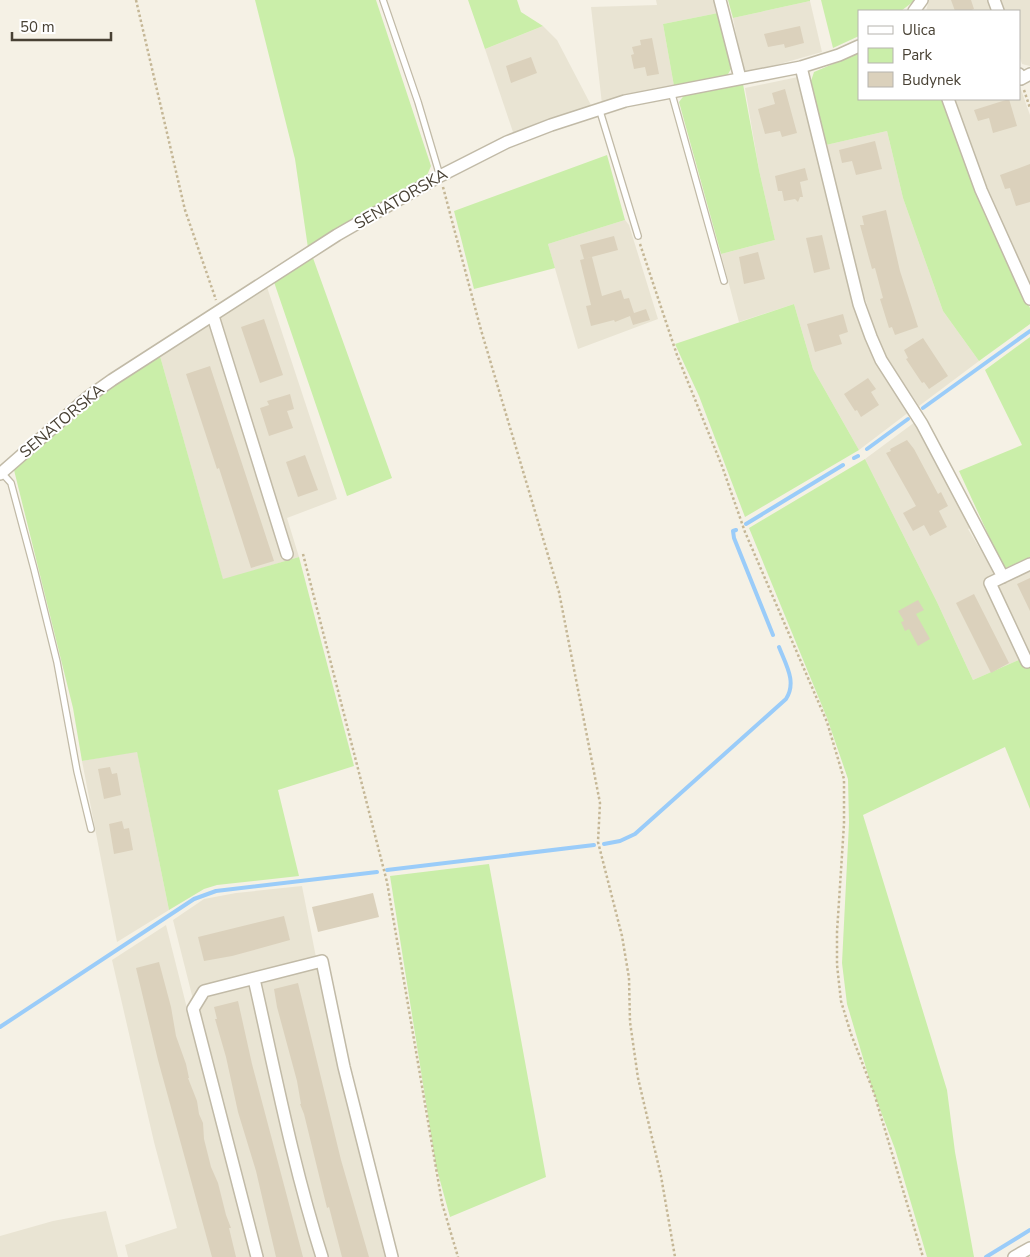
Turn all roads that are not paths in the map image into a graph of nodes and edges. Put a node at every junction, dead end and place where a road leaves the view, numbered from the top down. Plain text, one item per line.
1 (383, 0) edge
2 (720, 0) edge
3 (858, 46) edge
4 (801, 67) junction
5 (740, 78) junction
6 (671, 91) junction
7 (948, 100) edge
8 (599, 108) junction
9 (440, 176) junction
10 (638, 236) road end
11 (724, 281) dead end
12 (1030, 298) edge
13 (216, 313) junction
14 (1, 473) edge
15 (287, 554) dead end
16 (1030, 564) edge
17 (1003, 576) junction
18 (1027, 662) dead end
19 (92, 829) dead end
20 (254, 979) junction
21 (1030, 1248) edge
22 (257, 1257) edge
23 (322, 1257) edge
24 (392, 1257) edge
25 (1014, 1257) edge

1 - 9 lane
2 - 5 street
3 - 4 street, SENATORSKA
4 - 5 street, SENATORSKA
4 - 17 street
5 - 6 street, SENATORSKA
6 - 8 street, SENATORSKA
6 - 11 lane
7 - 12 street
8 - 9 street, SENATORSKA
8 - 10 lane
9 - 13 street, SENATORSKA
13 - 14 street, SENATORSKA
13 - 15 street
14 - 19 lane
16 - 17 street
17 - 18 street
20 - 22 street
20 - 23 street
20 - 24 street
21 - 25 street

